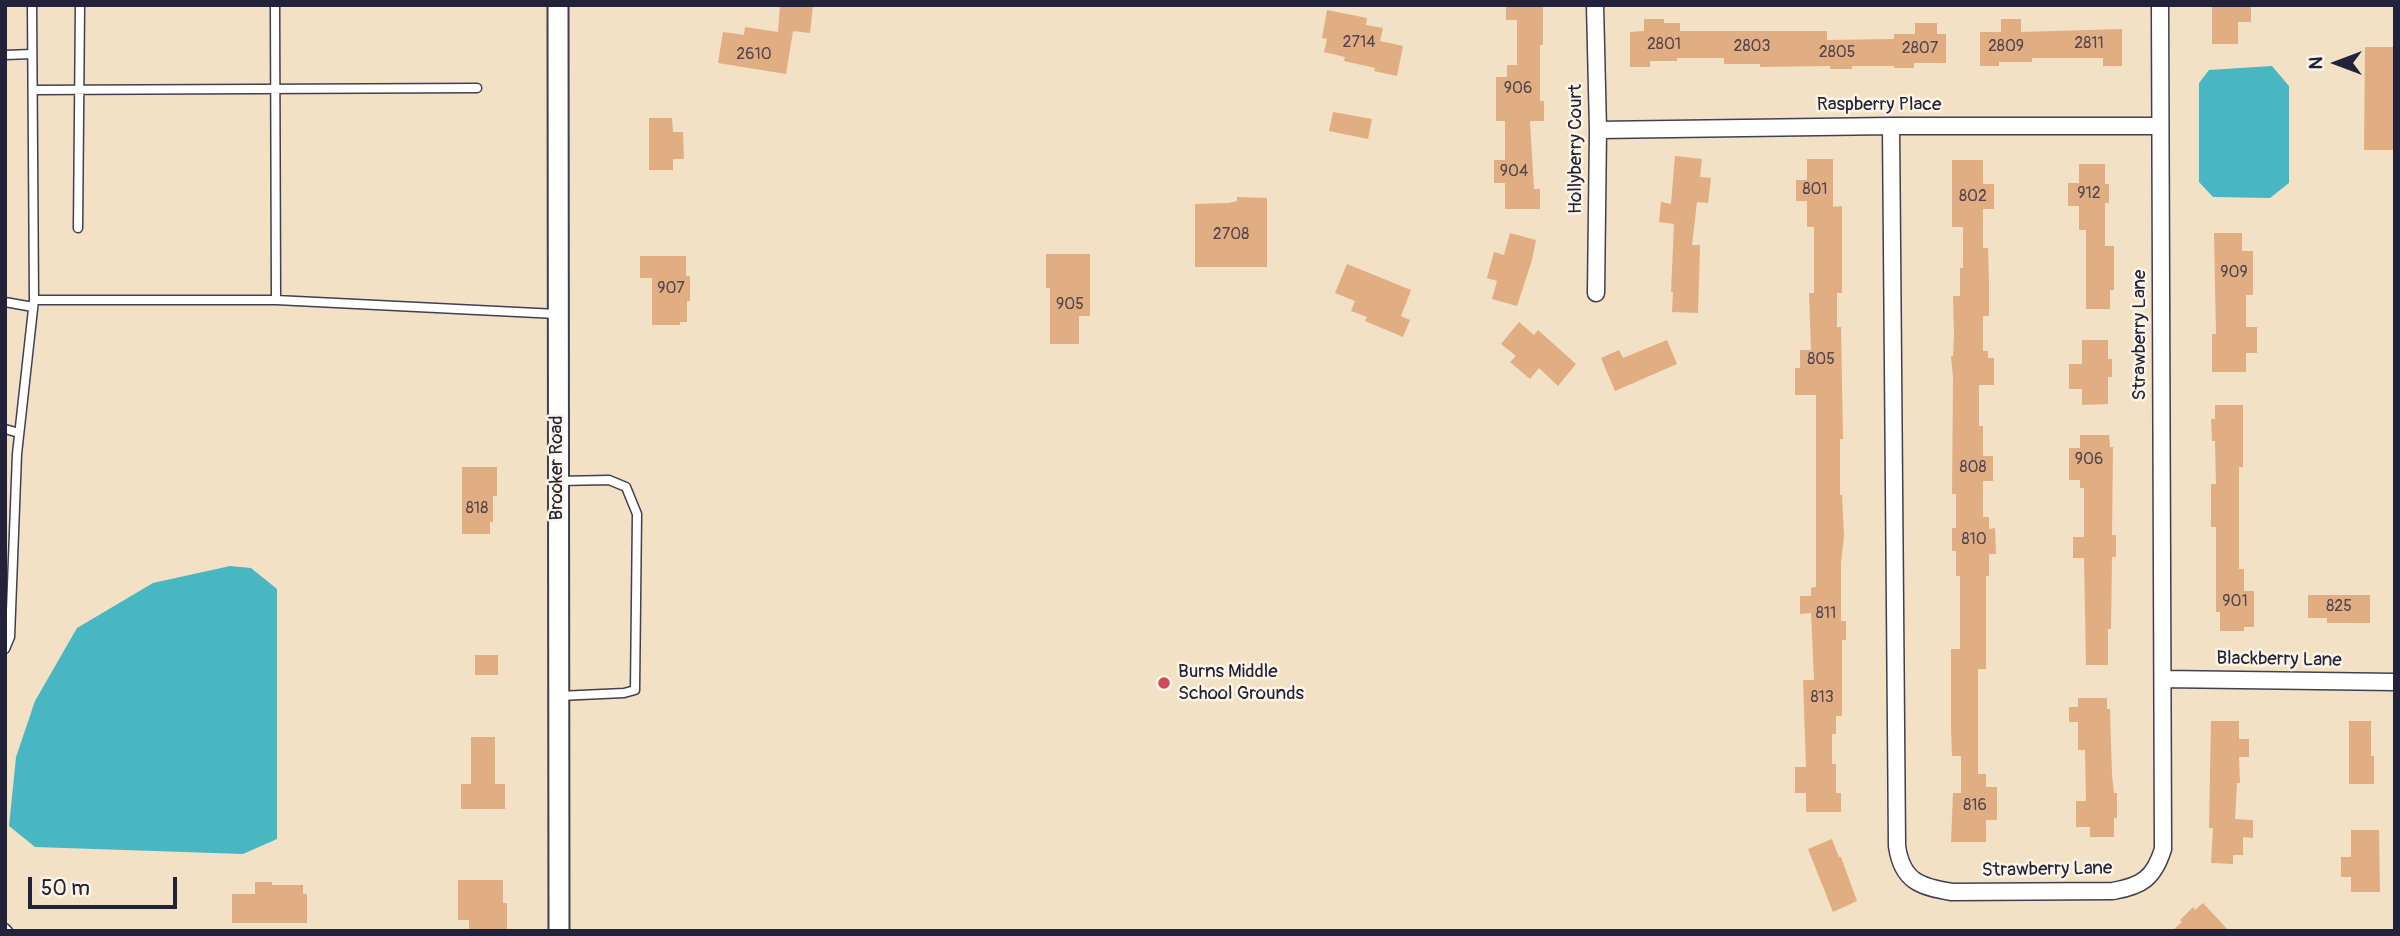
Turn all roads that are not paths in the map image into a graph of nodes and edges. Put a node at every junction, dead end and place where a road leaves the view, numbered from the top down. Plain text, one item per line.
1 (32, 5) edge
2 (80, 5) edge
3 (275, 5) edge
4 (558, 5) edge
5 (1595, 5) edge
6 (2160, 5) edge
7 (32, 54) junction
8 (5, 55) edge
9 (477, 88) dead end
10 (275, 89) junction
11 (33, 90) junction
12 (79, 90) junction
13 (1891, 126) junction
14 (2160, 126) junction
15 (1598, 130) junction
16 (78, 228) dead end
17 (1596, 293) dead end
18 (276, 300) junction
19 (5, 302) edge
20 (33, 303) junction
21 (557, 314) junction
22 (5, 429) edge
23 (19, 433) junction
24 (5, 460) edge
25 (17, 461) junction
26 (558, 481) junction
27 (5, 649) edge
28 (2163, 679) junction
29 (2395, 682) edge
30 (559, 696) junction
31 (559, 931) edge

1 - 7 lane
2 - 12 lane
3 - 10 lane
4 - 21 street, Brooker Road
5 - 15 street, Hollyberry Court
6 - 14 street, Strawberry Lane
7 - 8 lane
7 - 11 lane
9 - 10 lane
10 - 12 lane
10 - 18 lane
11 - 12 lane
11 - 20 lane
12 - 16 lane
13 - 14 street, Raspberry Place
13 - 15 street, Raspberry Place
13 - 28 street, Strawberry Lane
14 - 28 street, Strawberry Lane
15 - 17 street, Hollyberry Court
18 - 20 lane
18 - 21 lane
19 - 20 lane
20 - 23 lane
21 - 26 street, Brooker Road
22 - 23 lane
23 - 25 lane
24 - 25 lane
25 - 27 lane
26 - 30 street, Brooker Road
26 - 30 lane
28 - 29 street, Blackberry Lane
30 - 31 street, Brooker Road

